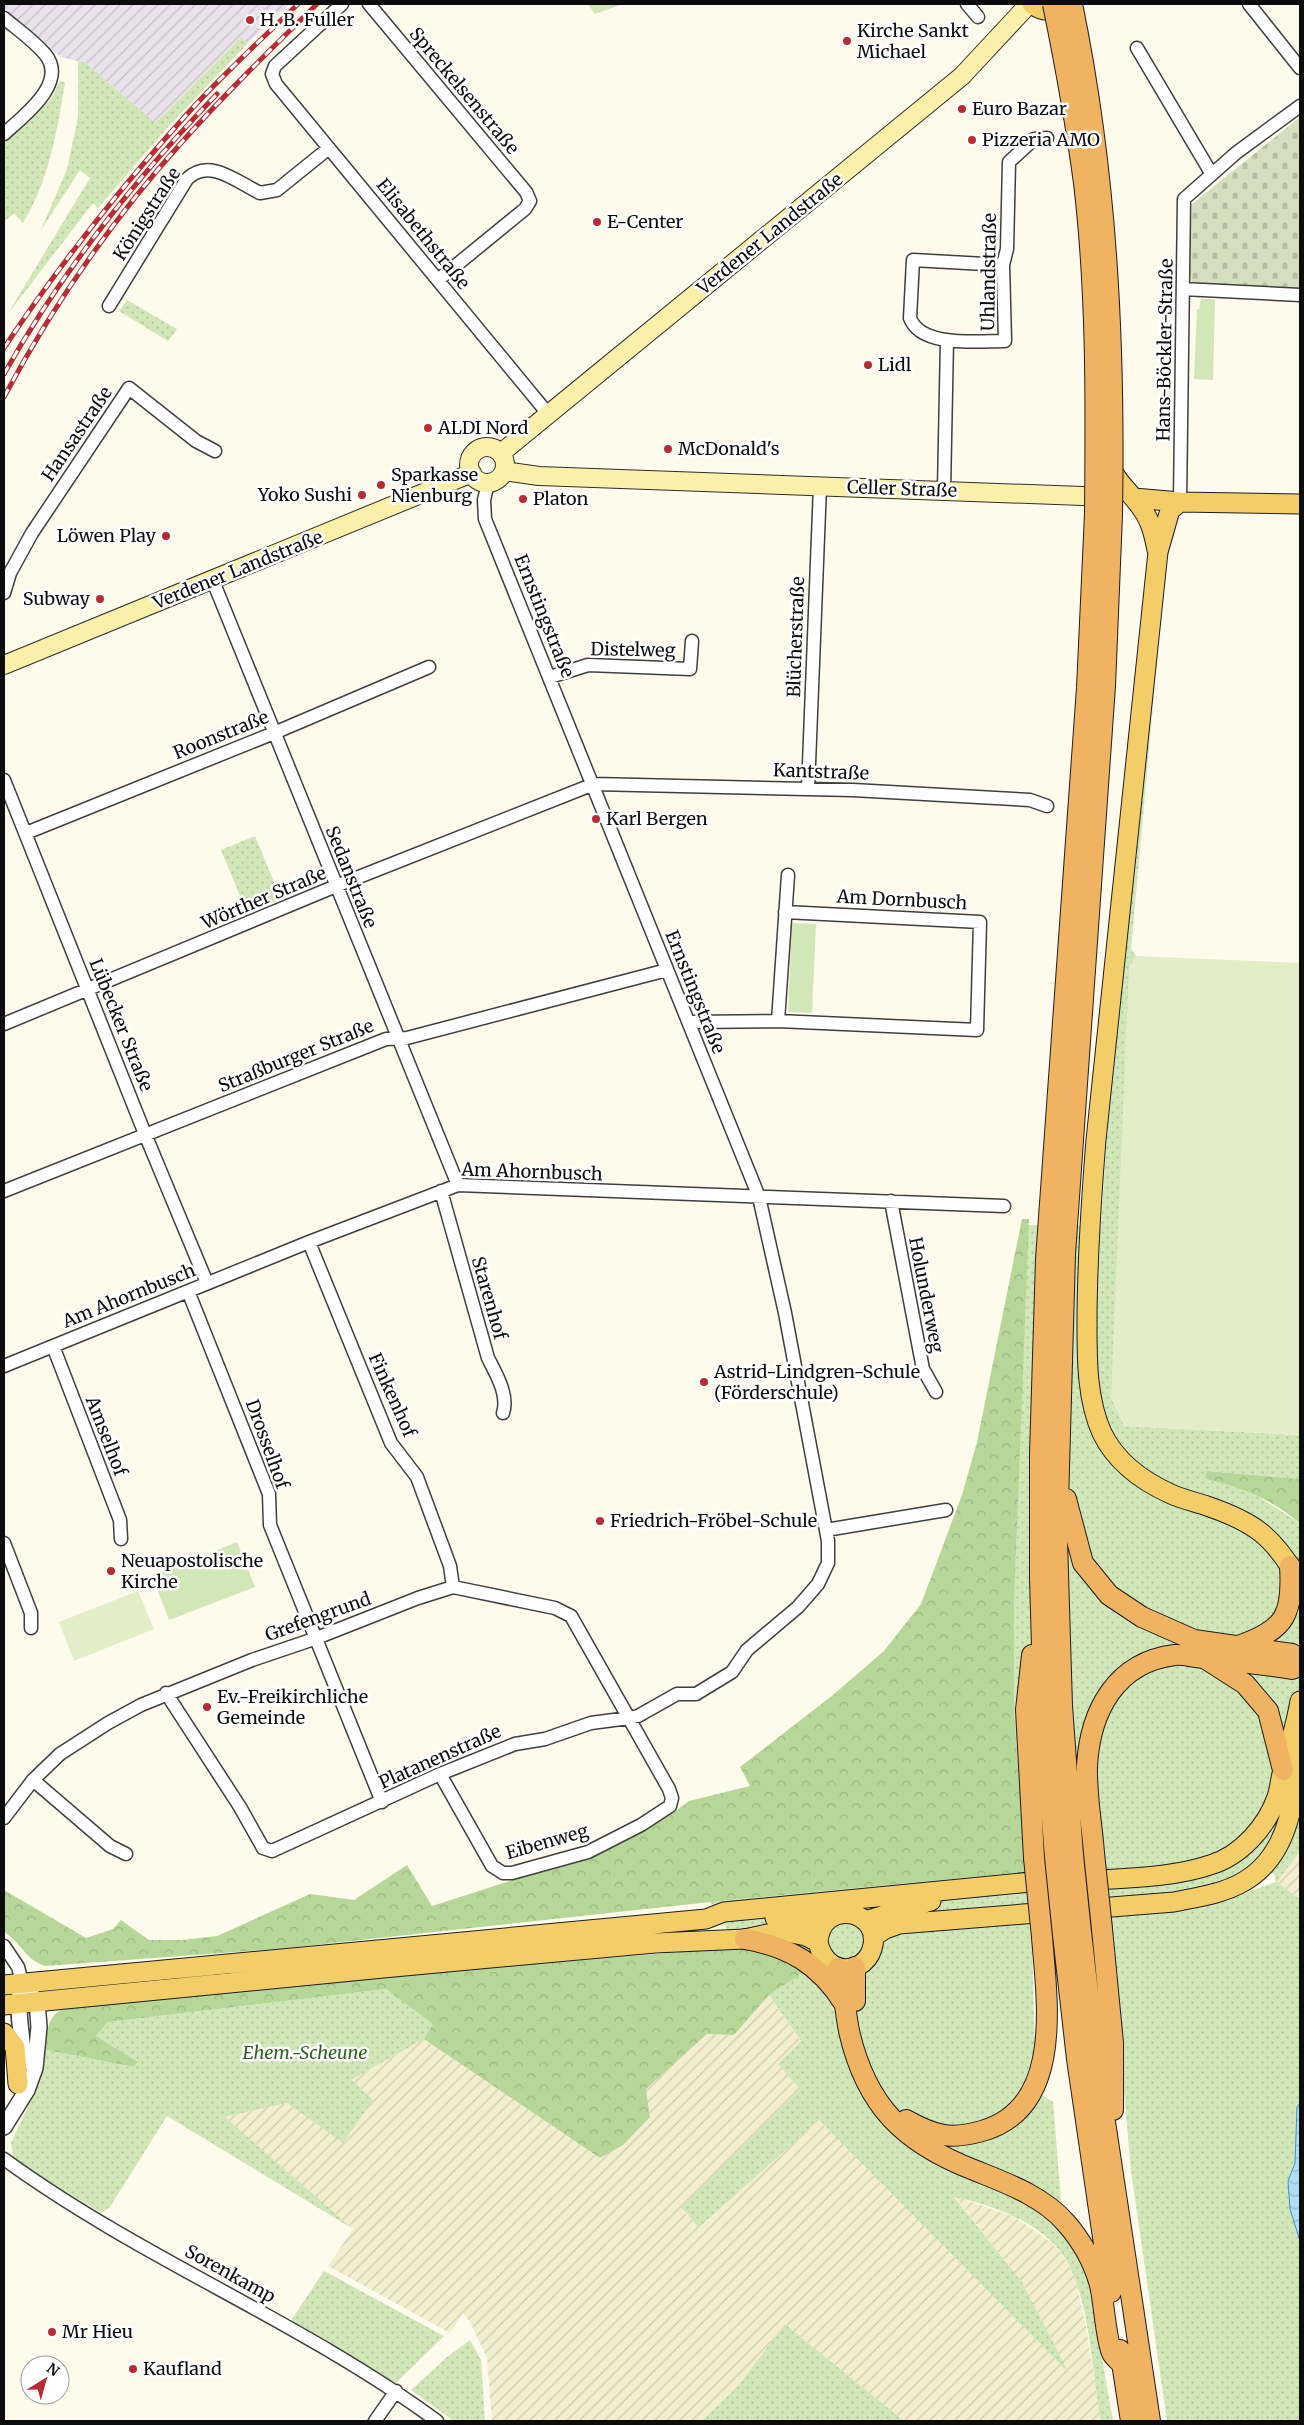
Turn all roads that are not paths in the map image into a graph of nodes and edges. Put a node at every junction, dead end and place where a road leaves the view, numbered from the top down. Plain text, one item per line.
1 (342, 4) edge
2 (369, 4) edge
3 (967, 4) edge
4 (1030, 4) edge
5 (1249, 4) edge
6 (1064, 5) edge
7 (978, 17) dead end
8 (4, 18) edge
9 (1137, 48) dead end
10 (1300, 68) edge
11 (1300, 106) edge
12 (4, 134) edge
13 (1047, 138) dead end
14 (329, 148) junction
15 (1211, 174) junction
16 (1003, 265) junction
17 (438, 280) junction
18 (1183, 289) junction
19 (1300, 295) edge
20 (110, 306) dead end
21 (947, 340) junction
22 (549, 415) junction
23 (216, 451) dead end
24 (502, 462) junction
25 (472, 474) junction
26 (488, 483) junction
27 (820, 486) junction
28 (944, 490) junction
29 (1134, 498) junction
30 (1180, 502) junction
31 (1300, 504) edge
32 (1104, 515) junction
33 (1158, 552) junction
34 (213, 581) junction
35 (4, 593) edge
36 (692, 641) dead end
37 (4, 664) edge
38 (429, 668) dead end
39 (550, 678) junction
40 (274, 733) junction
41 (4, 780) edge
42 (594, 784) junction
43 (808, 789) junction
44 (1047, 806) dead end
45 (26, 832) junction
46 (788, 875) dead end
47 (336, 886) junction
48 (784, 912) junction
49 (668, 970) junction
50 (88, 990) junction
51 (778, 1021) junction
52 (689, 1022) junction
53 (4, 1024) edge
54 (397, 1038) junction
55 (145, 1134) junction
56 (458, 1185) junction
57 (441, 1190) junction
58 (4, 1191) edge
59 (758, 1197) junction
60 (891, 1201) junction
61 (1004, 1206) dead end
62 (309, 1242) junction
63 (207, 1282) junction
64 (188, 1291) junction
65 (52, 1346) junction
66 (4, 1366) edge
67 (936, 1392) dead end
68 (503, 1413) dead end
69 (1059, 1467) junction
70 (946, 1510) dead end
71 (826, 1530) junction
72 (121, 1539) dead end
73 (4, 1543) edge
74 (1295, 1575) edge
75 (1040, 1578) junction
76 (453, 1587) junction
77 (31, 1628) dead end
78 (314, 1640) junction
79 (1236, 1646) junction
80 (1206, 1658) junction
81 (1300, 1659) edge
82 (1300, 1666) edge
83 (166, 1693) junction
84 (1300, 1701) edge
85 (629, 1718) junction
86 (1295, 1733) junction
87 (1283, 1770) junction
88 (440, 1774) junction
89 (33, 1780) junction
90 (382, 1802) junction
91 (4, 1818) edge
92 (126, 1854) dead end
93 (1064, 1856) junction
94 (1064, 1883) junction
95 (706, 1919) junction
96 (826, 1920) junction
97 (869, 1929) junction
98 (1072, 1934) junction
99 (745, 1938) junction
100 (818, 1942) junction
101 (4, 1946) edge
102 (847, 1967) junction
103 (13, 1983) edge
104 (20, 2004) edge
105 (847, 2008) junction
106 (4, 2033) edge
107 (18, 2084) junction
108 (7, 2122) edge
109 (4, 2159) edge
110 (1114, 2189) junction
111 (1122, 2364) junction
112 (396, 2391) junction
113 (374, 2421) edge
114 (437, 2421) edge
115 (1131, 2421) edge
116 (1150, 2421) edge

1 - 14 street, Elisabethstraße
2 - 17 street, Spreckelsenstraße
3 - 7 street
4 - 6 main road
4 - 22 main road, Verdener Landstraße
5 - 10 street
6 - 29 main road
6 - 32 highway, bridge
8 - 12 street
9 - 15 street
11 - 15 street
13 - 16 street, Uhlandstraße
14 - 17 street, Elisabethstraße
14 - 20 street, Königstraße
15 - 18 street, Hans-Böckler-Straße
16 - 21 street, Uhlandstraße
16 - 21 street
17 - 22 street, Elisabethstraße
18 - 19 street
18 - 30 street, Hans-Böckler-Straße
21 - 28 street
22 - 24 main road, Verdener Landstraße
23 - 35 street, Hansastraße
24 - 25 main road
24 - 26 main road
24 - 27 main road, Celler Straße
25 - 26 main road
25 - 34 main road, Verdener Landstraße
26 - 39 street, Ernstingstraße
27 - 28 main road, Celler Straße
27 - 43 street, Blücherstraße
28 - 29 main road, Celler Straße
29 - 30 main road, Celler Straße
29 - 33 main road
30 - 31 main road, Celler Straße
30 - 33 main road
32 - 69 highway
32 - 75 highway
33 - 74 main road
34 - 37 main road, Verdener Landstraße
34 - 40 street, Sedanstraße
36 - 39 street, Distelweg
38 - 40 street, Roonstraße
39 - 42 street, Ernstingstraße
40 - 45 street, Roonstraße
40 - 47 street, Sedanstraße
41 - 45 street, Lübecker Straße
42 - 43 street, Kantstraße
42 - 47 street, Wörther Straße
42 - 49 street, Ernstingstraße
43 - 44 street, Kantstraße
45 - 50 street, Lübecker Straße
46 - 48 street
47 - 50 street, Wörther Straße
47 - 54 street, Sedanstraße
48 - 51 street
48 - 51 street, Am Dornbusch
49 - 52 street, Ernstingstraße
49 - 54 street, Straßburger Straße
50 - 53 street, Wörther Straße
50 - 55 street, Lübecker Straße
51 - 52 street, Am Dornbusch
52 - 59 street, Ernstingstraße
54 - 55 street, Straßburger Straße
54 - 56 street, Sedanstraße
55 - 58 street, Straßburger Straße
55 - 63 street, Lübecker Straße
56 - 57 street, Am Ahornbusch
56 - 59 street, Am Ahornbusch
57 - 62 street, Am Ahornbusch
57 - 68 street, Starenhof
59 - 60 street, Am Ahornbusch
59 - 71 street, Ernstingstraße
60 - 61 street, Am Ahornbusch
60 - 67 street, Holunderweg
62 - 63 street, Am Ahornbusch
62 - 76 street, Finkenhof
63 - 64 street, Am Ahornbusch
64 - 65 street, Am Ahornbusch
64 - 78 street, Drosselhof
65 - 66 street, Am Ahornbusch
65 - 72 street, Amselhof
69 - 79 highway
69 - 93 highway
70 - 71 street
71 - 85 street, Ernstingstraße
73 - 77 street
74 - 79 highway
75 - 93 highway
75 - 102 highway, bridge
76 - 78 street, Grefengrund
76 - 85 street
78 - 83 street, Grefengrund
78 - 90 street, Drosselhof
79 - 81 highway
80 - 82 highway
80 - 87 highway
80 - 110 highway, bridge
83 - 89 street, Grefengrund
83 - 90 street, Platanenstraße
84 - 86 main road
85 - 88 street, Platanenstraße
85 - 88 street, Eibenweg
86 - 87 main road
86 - 97 main road
87 - 94 main road
88 - 90 street, Platanenstraße
89 - 91 street, Grefengrund
89 - 92 street
93 - 98 highway, bridge
94 - 95 main road
94 - 97 main road
95 - 96 main road
95 - 103 main road
96 - 97 main road
96 - 100 main road
97 - 102 main road
98 - 110 highway
98 - 111 highway
99 - 100 main road
99 - 104 main road
99 - 105 highway
100 - 102 main road
101 - 103 street
102 - 105 highway
103 - 104 street
104 - 107 street
104 - 108 street
105 - 111 highway
106 - 107 main road
107 - 108 street
109 - 112 street, Sorenkamp
110 - 116 highway
111 - 115 highway
112 - 113 street
112 - 114 street, Sorenkamp

